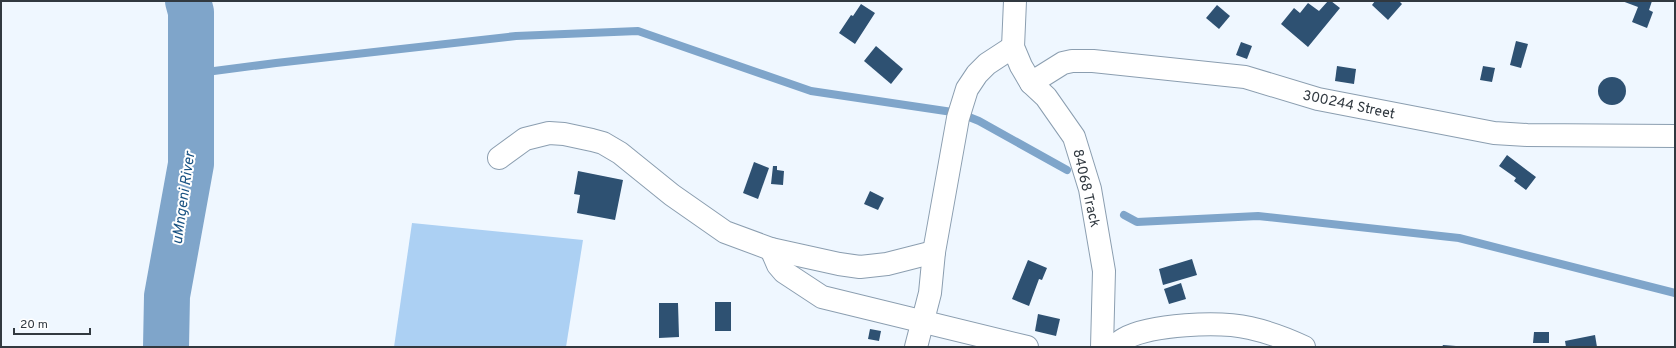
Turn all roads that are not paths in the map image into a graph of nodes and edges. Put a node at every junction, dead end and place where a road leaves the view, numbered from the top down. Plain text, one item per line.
1 (1015, 1) edge
2 (1013, 47) junction
3 (1031, 83) junction
4 (1675, 136) edge
5 (498, 158) dead end
6 (771, 249) junction
7 (934, 252) junction
8 (922, 321) junction
9 (916, 347) edge
10 (1027, 347) edge
11 (1102, 347) edge
12 (1114, 347) edge
13 (1304, 347) edge

1 - 2 street, 84068 Track
2 - 3 street, 84068 Track
2 - 7 street
3 - 4 street, 300244 Street
3 - 11 street, 84068 Track
5 - 6 street
6 - 7 street
6 - 8 street
7 - 8 street
8 - 9 street
8 - 10 street
12 - 13 street

